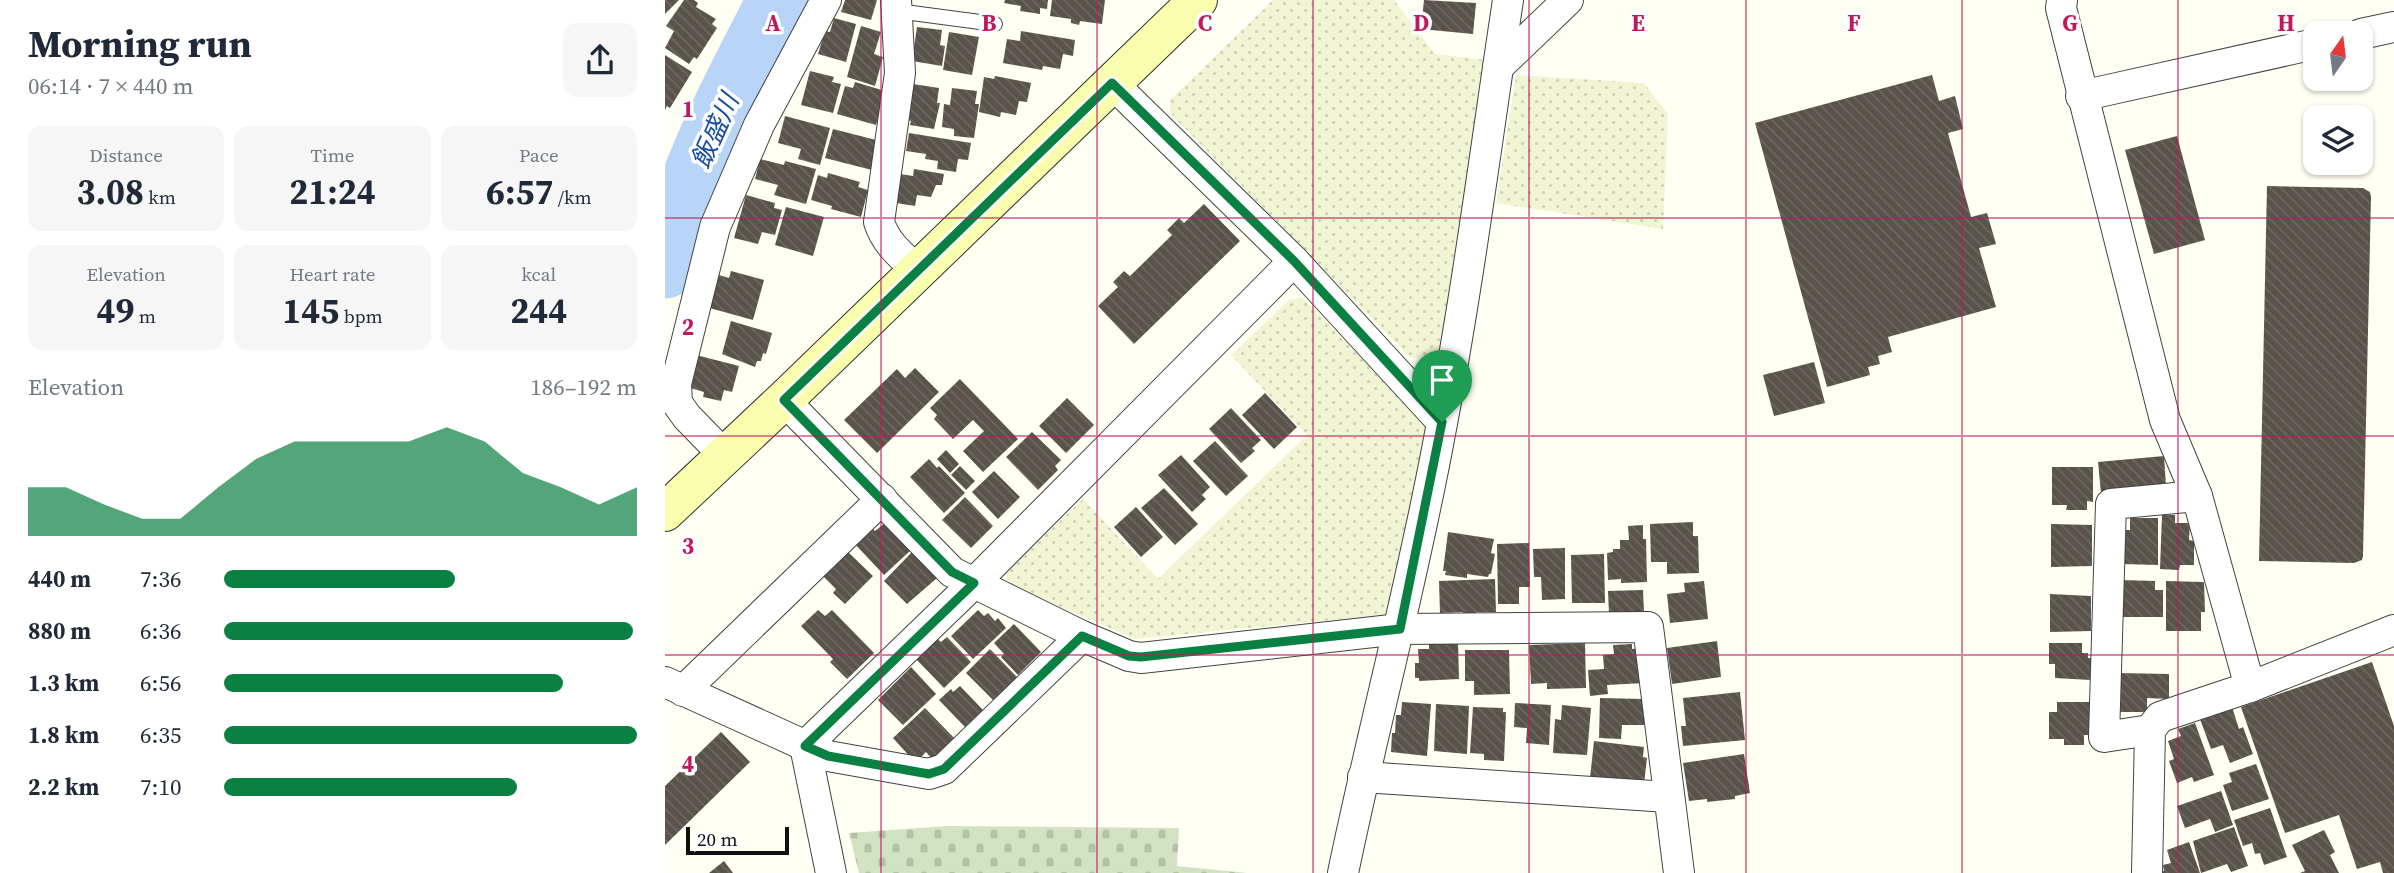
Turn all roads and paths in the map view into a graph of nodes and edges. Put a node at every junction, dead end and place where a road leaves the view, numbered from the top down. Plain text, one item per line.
1 (826, 0) edge
2 (1198, 0) edge
3 (1508, 0) edge
4 (1568, 0) edge
5 (2062, 0) edge
6 (897, 6) edge
7 (995, 24) dead end
8 (2394, 27) edge
9 (2373, 31) edge
10 (2303, 47) edge
11 (1498, 67) junction
12 (1112, 83) junction
13 (2081, 96) junction
14 (1294, 261) junction
15 (918, 271) junction
16 (784, 400) junction
17 (1442, 422) junction
18 (725, 456) junction
19 (2197, 496) junction
20 (882, 499) junction
21 (665, 512) edge
22 (974, 583) junction
23 (1400, 629) junction
24 (2394, 630) edge
25 (1082, 636) junction
26 (674, 687) edge
27 (2250, 687) junction
28 (2150, 730) junction
29 (805, 746) junction
30 (1363, 777) junction
31 (1668, 797) junction
32 (831, 873) edge
33 (1343, 873) edge
34 (1678, 873) edge
35 (2147, 873) edge

1 - 18 street
2 - 12 street
3 - 11 street
4 - 11 street
5 - 13 street
6 - 7 lane
6 - 15 street
8 - 9 street
10 - 13 street
11 - 17 street
12 - 14 street
12 - 15 street
13 - 19 street
14 - 17 street
14 - 22 street
15 - 16 street
16 - 18 street
16 - 20 street
17 - 23 street
18 - 21 street
19 - 27 street
19 - 28 street
20 - 22 street
20 - 26 street
22 - 25 street
22 - 29 street
23 - 25 street
23 - 30 street
23 - 31 street
24 - 27 street
25 - 29 street
26 - 29 street
27 - 28 street
28 - 35 street
29 - 32 street
30 - 31 street
30 - 33 street
31 - 34 street

